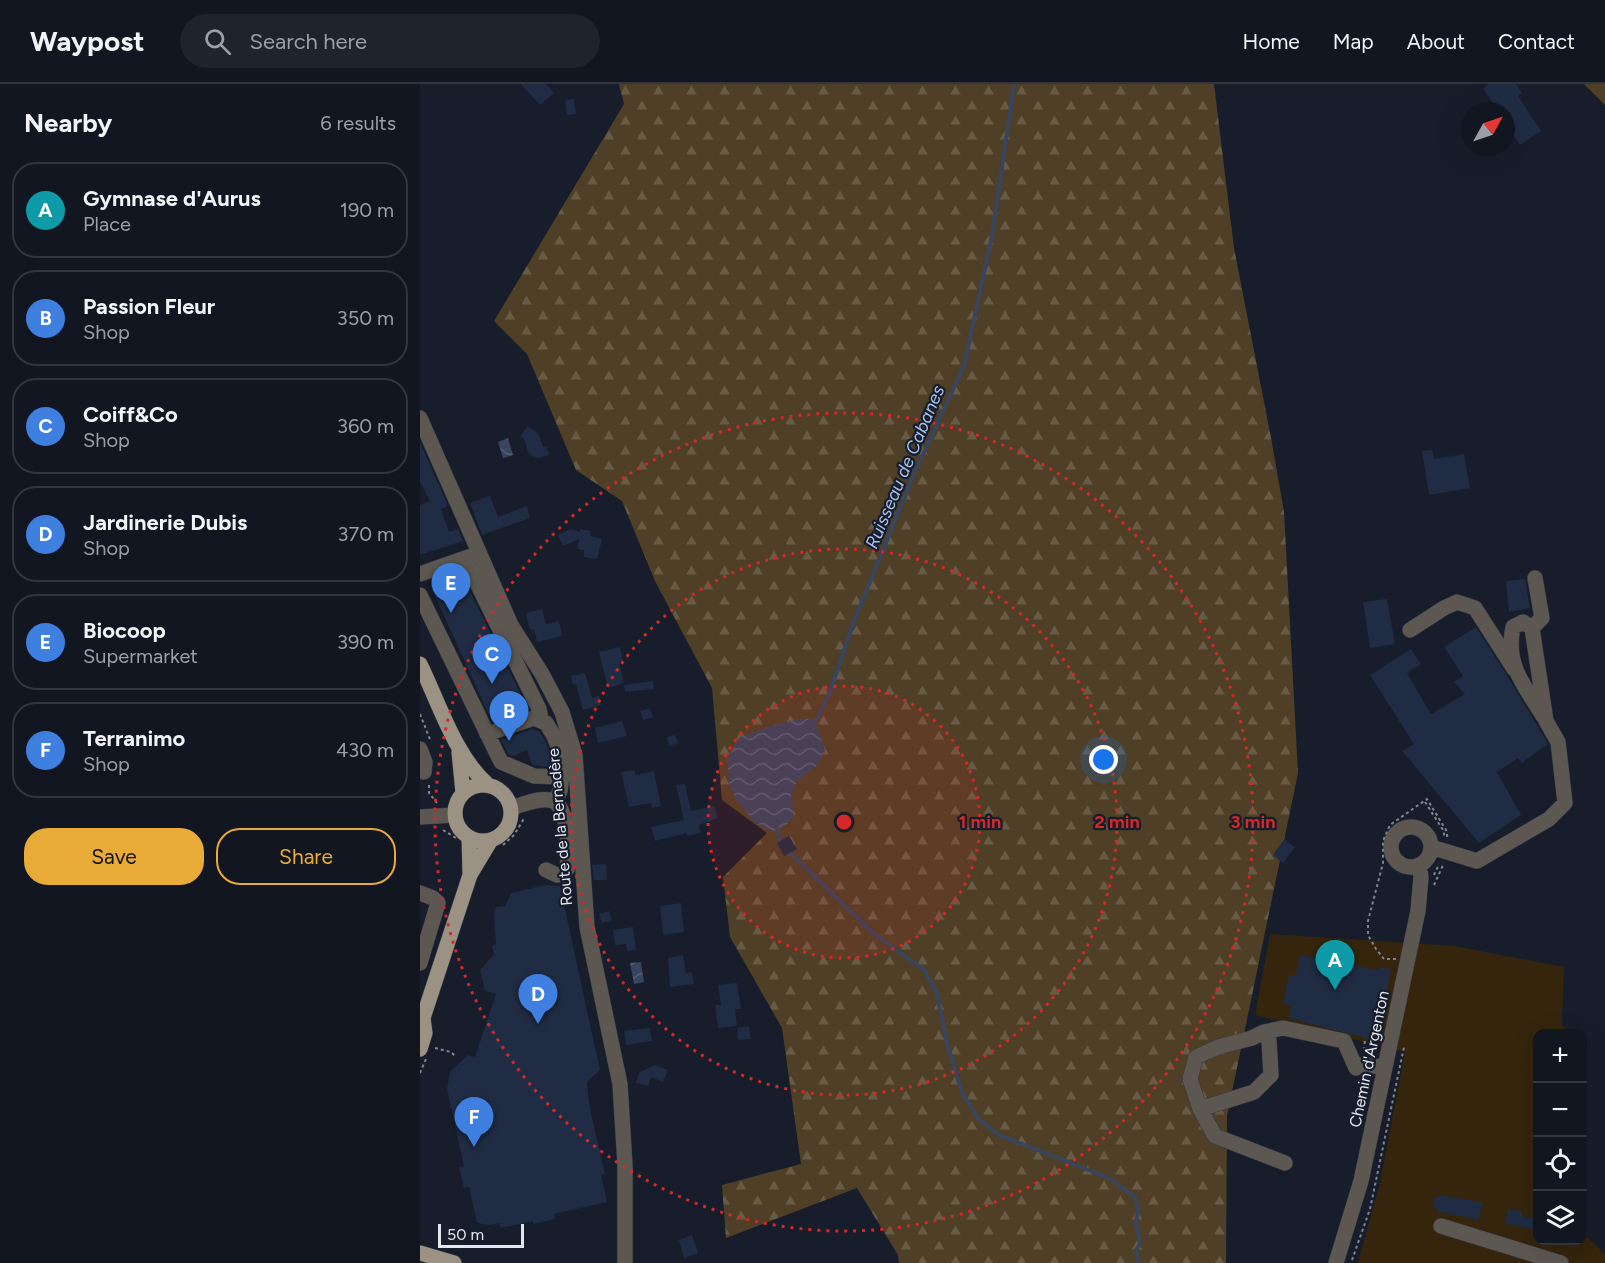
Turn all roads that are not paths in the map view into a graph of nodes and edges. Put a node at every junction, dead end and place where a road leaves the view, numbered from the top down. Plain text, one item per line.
1 (422, 428) edge
2 (472, 556) junction
3 (420, 574) edge
4 (1535, 578) dead end
5 (420, 595) edge
6 (424, 618) edge
7 (1532, 628) junction
8 (1410, 630) dead end
9 (420, 662) edge
10 (1514, 669) junction
11 (541, 719) junction
12 (1546, 721) junction
13 (487, 734) junction
14 (426, 746) edge
15 (459, 746) junction
16 (428, 777) road end
17 (561, 777) junction
18 (488, 785) junction
19 (463, 793) junction
20 (555, 802) junction
21 (511, 808) junction
22 (449, 816) junction
23 (420, 817) edge
24 (463, 839) junction
25 (496, 843) junction
26 (1431, 848) junction
27 (1419, 865) junction
28 (546, 870) dead end
29 (470, 875) junction
30 (420, 893) edge
31 (420, 963) edge
32 (421, 1020) edge
33 (1267, 1036) junction
34 (423, 1048) edge
35 (1385, 1067) junction
36 (1200, 1109) junction
37 (1285, 1162) dead end
38 (1441, 1226) dead end
39 (420, 1253) edge
40 (1334, 1261) edge
41 (454, 1263) edge
42 (625, 1263) edge
43 (1561, 1263) edge

1 - 2 street, Route de la Bernadère
2 - 3 street
2 - 11 street
2 - 42 street, Route de la Bernadère
4 - 7 street
5 - 6 street
6 - 13 street
7 - 10 street
7 - 12 street
8 - 10 street
9 - 15 main road
10 - 12 street
11 - 13 street
11 - 17 street
12 - 26 street
13 - 17 street
14 - 16 street
15 - 18 main road
15 - 19 main road
17 - 20 street
18 - 19 main road
18 - 21 main road
19 - 22 main road
20 - 21 street
20 - 28 street
21 - 25 main road
22 - 23 street
22 - 24 main road
24 - 25 main road
24 - 29 main road
25 - 29 main road
26 - 27 street
26 - 27 street
27 - 35 street, Chemin d'Argenton
29 - 32 main road
30 - 31 street
32 - 34 main road
33 - 35 street
33 - 36 street
33 - 36 street
35 - 40 street, Chemin d'Argenton
36 - 37 street
38 - 43 street
39 - 41 main road

